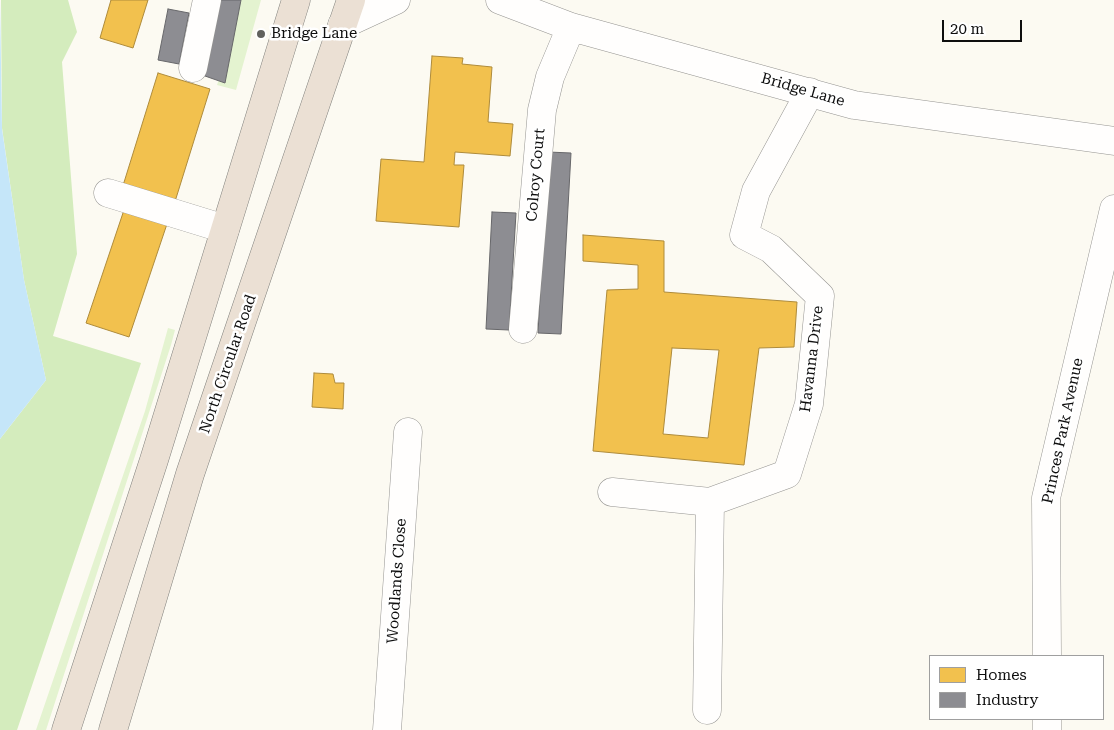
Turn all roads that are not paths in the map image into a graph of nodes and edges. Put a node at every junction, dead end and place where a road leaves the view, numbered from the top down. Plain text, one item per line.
1 (207, 0) edge
2 (296, 0) edge
3 (352, 0) edge
4 (396, 0) edge
5 (500, 0) edge
6 (342, 25) junction
7 (571, 27) junction
8 (193, 68) dead end
9 (810, 92) junction
10 (1114, 141) edge
11 (108, 193) dead end
12 (1114, 209) edge
13 (225, 230) junction
14 (523, 329) dead end
15 (408, 432) dead end
16 (612, 492) dead end
17 (710, 502) junction
18 (1047, 655) edge
19 (707, 710) dead end
20 (66, 730) edge
21 (113, 730) edge
22 (387, 730) edge

1 - 8 street
2 - 13 highway
3 - 6 highway, North Circular Road
4 - 6 street
5 - 7 street, Bridge Lane
6 - 21 highway, North Circular Road
7 - 9 street, Bridge Lane
7 - 14 street, Colroy Court
9 - 10 street, Bridge Lane
9 - 17 street, Havanna Drive
11 - 13 street
12 - 18 street, Princes Park Avenue
13 - 20 highway
15 - 22 street, Woodlands Close
16 - 17 street, Havanna Drive
17 - 19 street

